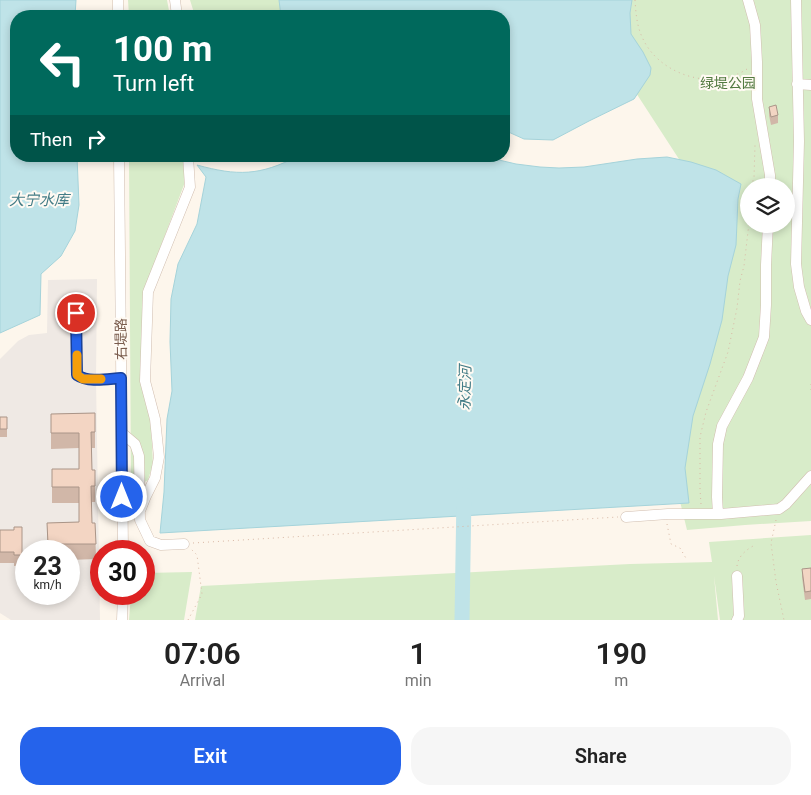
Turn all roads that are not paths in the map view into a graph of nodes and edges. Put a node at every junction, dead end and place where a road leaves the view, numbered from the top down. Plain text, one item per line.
1 (748, 0) edge
2 (796, 0) edge
3 (797, 84) junction
4 (811, 85) edge
5 (119, 162) edge
6 (188, 162) edge
7 (770, 178) edge
8 (768, 233) edge
9 (76, 313) dead end
10 (811, 320) edge
11 (121, 378) junction
12 (122, 433) junction
13 (811, 476) edge
14 (143, 496) junction
15 (718, 514) junction
16 (626, 517) road end
17 (123, 540) edge
18 (184, 544) road end
19 (737, 576) road end
20 (123, 605) edge
21 (740, 618) edge
22 (122, 620) edge

1 - 7 street
2 - 3 street
3 - 4 street
3 - 10 street
5 - 11 street, 右堤路
6 - 14 street
8 - 15 street
9 - 11 street
11 - 12 street, 右堤路
12 - 14 street
12 - 17 street, 右堤路
13 - 15 street
14 - 18 street
15 - 16 street
19 - 21 street
20 - 22 street

